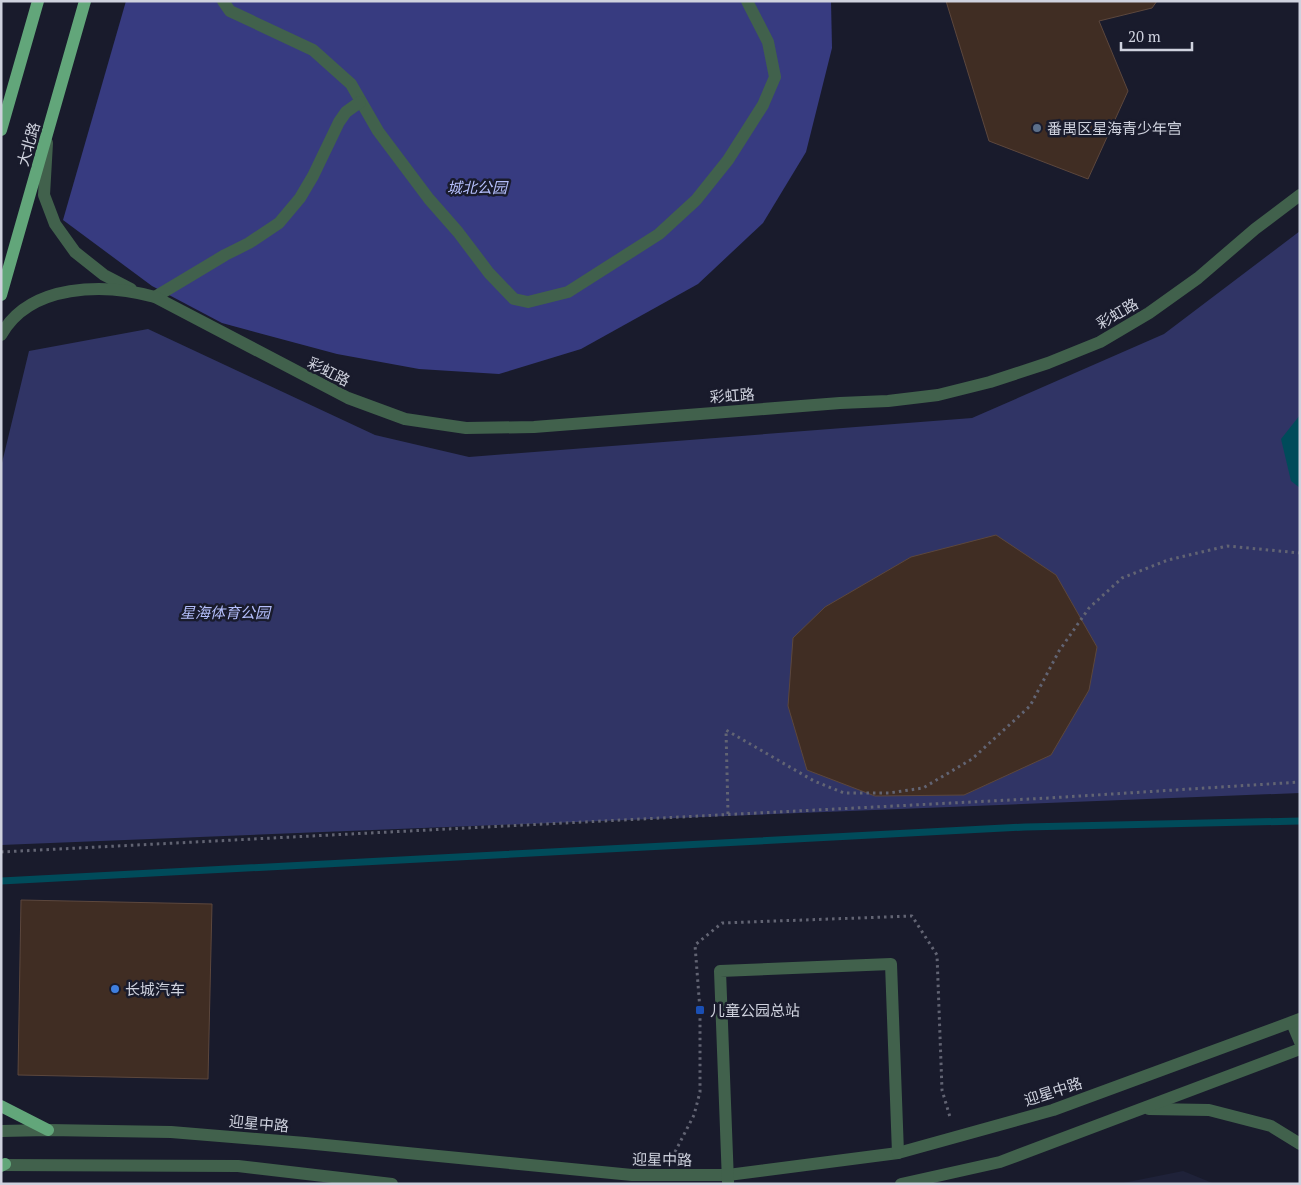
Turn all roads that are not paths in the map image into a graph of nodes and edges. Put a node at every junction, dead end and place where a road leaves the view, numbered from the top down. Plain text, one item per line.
1 (38, 1) edge
2 (85, 1) edge
3 (222, 1) edge
4 (747, 1) edge
5 (360, 102) junction
6 (1, 130) edge
7 (48, 134) junction
8 (1300, 195) edge
9 (140, 293) junction
10 (1, 295) edge
11 (155, 297) junction
12 (1, 334) edge
13 (1296, 1021) edge
14 (1300, 1042) edge
15 (1300, 1049) edge
16 (1, 1106) edge
17 (1142, 1109) junction
18 (48, 1130) junction
19 (1, 1132) edge
20 (1300, 1144) edge
21 (898, 1153) junction
22 (2, 1165) edge
23 (728, 1180) edge
24 (392, 1184) edge
25 (901, 1184) edge

1 - 6 main road, 大北路
2 - 7 main road, 大北路
3 - 5 street
4 - 5 street
5 - 11 street
7 - 9 street, 彩虹路
7 - 10 main road, 大北路
8 - 11 street, 彩虹路
9 - 11 street, 彩虹路
9 - 12 street, 彩虹路
13 - 14 street
13 - 21 street, 迎星中路
15 - 17 street
16 - 18 main road
17 - 20 street
17 - 25 street
18 - 19 street, 迎星中路
18 - 23 street, 迎星中路
21 - 23 street, 迎星中路
21 - 23 street
22 - 24 street

